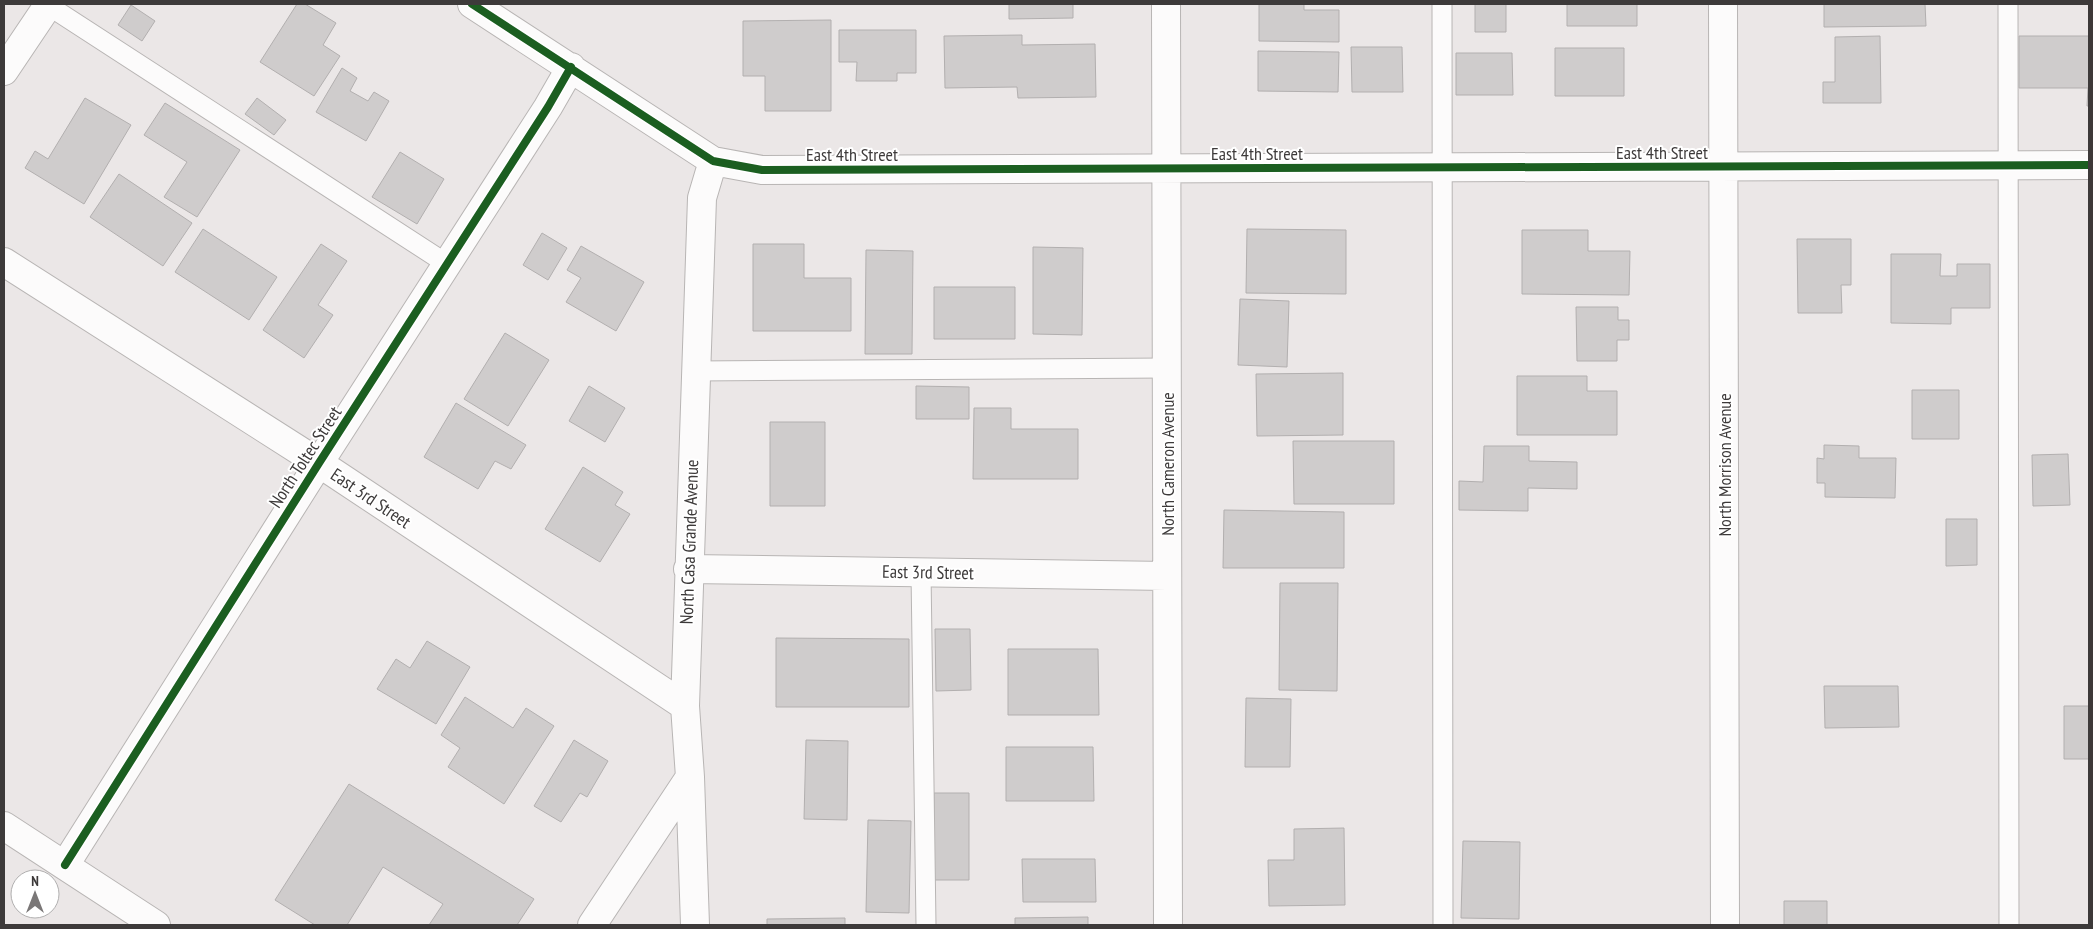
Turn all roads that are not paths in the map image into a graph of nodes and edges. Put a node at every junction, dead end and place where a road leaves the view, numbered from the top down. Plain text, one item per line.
1 (47, 4) edge
2 (472, 4) edge
3 (1166, 4) edge
4 (1442, 4) edge
5 (1723, 4) edge
6 (2008, 4) edge
7 (571, 67) junction
8 (4, 71) edge
9 (713, 161) junction
10 (2008, 165) junction
11 (2089, 165) edge
12 (1724, 166) junction
13 (1167, 168) junction
14 (1442, 168) junction
15 (4, 262) edge
16 (447, 264) junction
17 (1167, 368) junction
18 (695, 371) junction
19 (318, 463) junction
20 (688, 569) junction
21 (920, 572) junction
22 (1167, 576) junction
23 (685, 706) junction
24 (690, 777) junction
25 (4, 826) edge
26 (65, 864) junction
27 (156, 925) edge
28 (592, 925) edge
29 (695, 925) edge
30 (926, 925) edge
31 (1168, 925) edge
32 (1443, 925) edge
33 (1725, 925) edge
34 (2009, 925) edge

1 - 8 street
1 - 16 lane
2 - 7 street, East 4th Street
3 - 13 street, North Cameron Avenue
4 - 14 lane
5 - 12 street, North Morrison Avenue
6 - 10 lane
7 - 9 street, East 4th Street
7 - 16 street, North Toltec Street
9 - 13 street, East 4th Street
9 - 18 street, North Casa Grande Avenue
10 - 11 street, East 4th Street
10 - 12 street, East 4th Street
10 - 34 lane
12 - 14 street, East 4th Street
12 - 33 street, North Morrison Avenue
13 - 14 street, East 4th Street
13 - 17 street, North Cameron Avenue
14 - 32 lane
15 - 19 street, East 3rd Street
16 - 19 street, North Toltec Street
17 - 18 lane
17 - 22 street, North Cameron Avenue
18 - 20 street, North Casa Grande Avenue
19 - 23 street, East 3rd Street
19 - 26 street, North Toltec Street
20 - 21 street, East 3rd Street
20 - 23 street, North Casa Grande Avenue
21 - 22 street, East 3rd Street
21 - 30 lane
22 - 31 street, North Cameron Avenue
23 - 24 street, North Casa Grande Avenue
24 - 28 street
24 - 29 street, North Casa Grande Avenue
25 - 26 street
26 - 27 street

